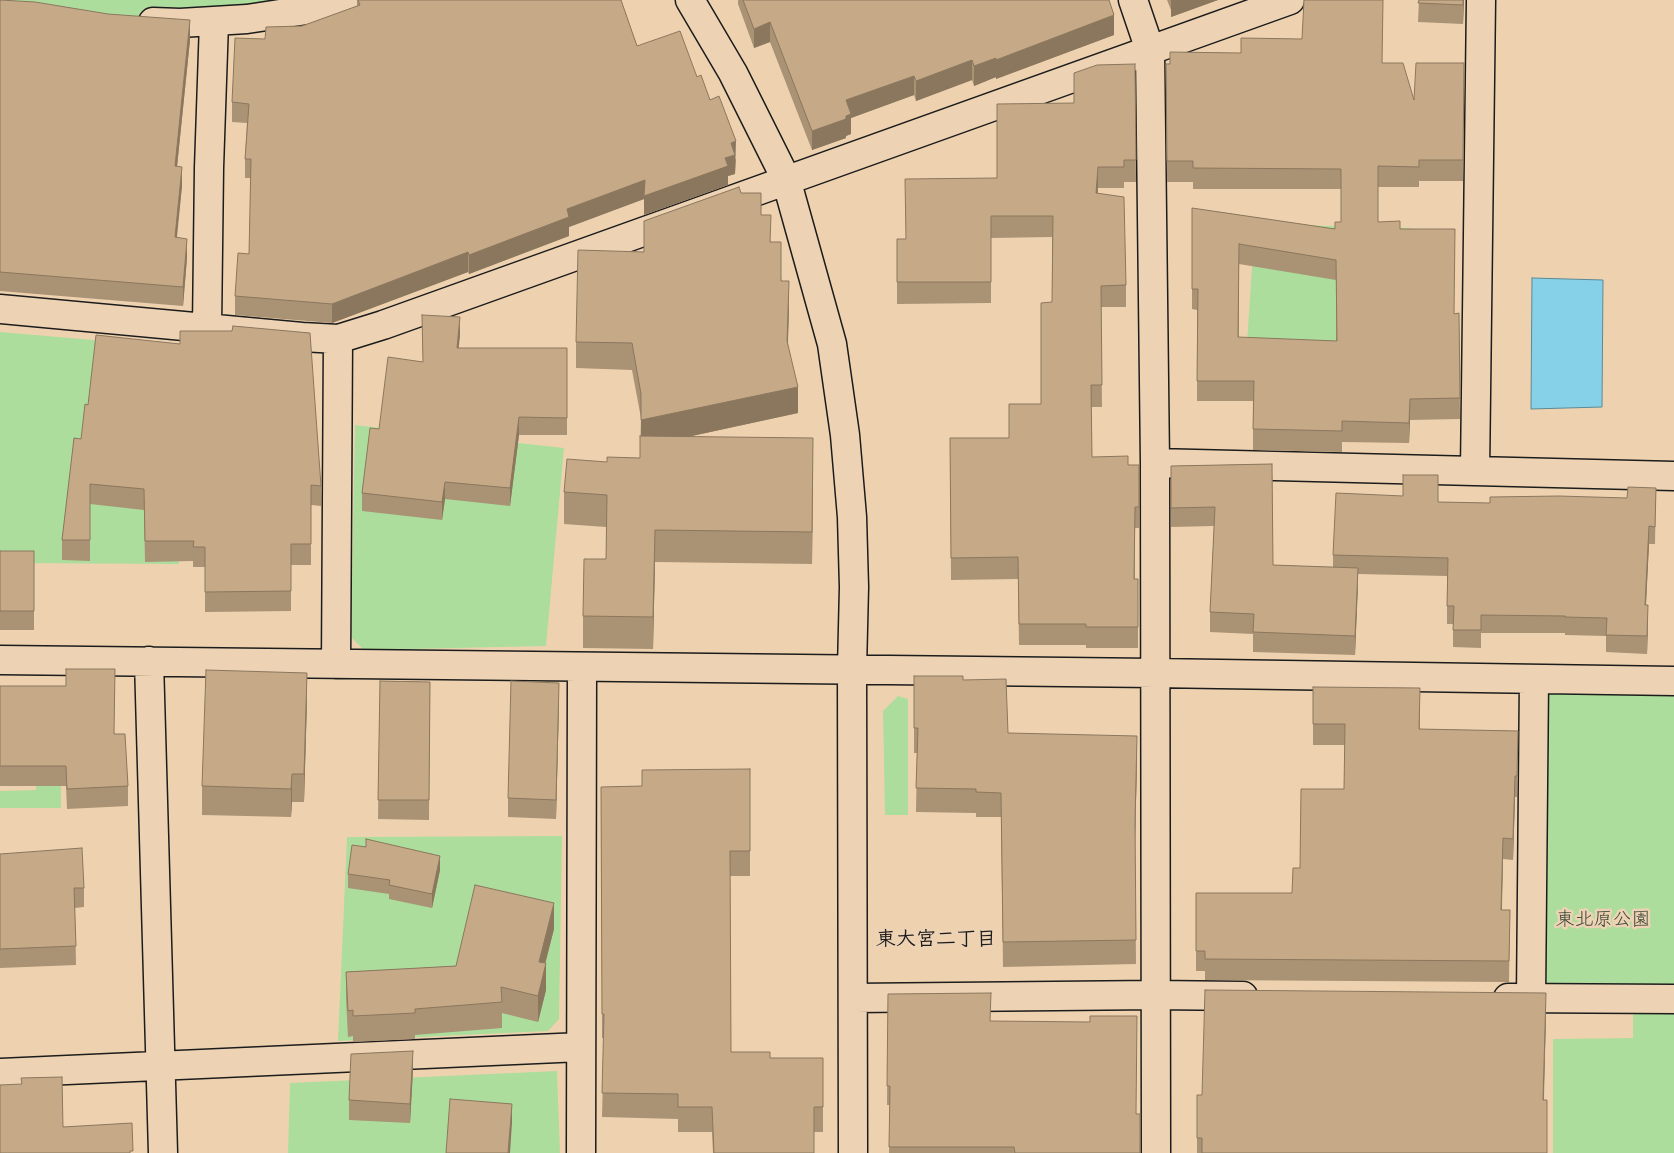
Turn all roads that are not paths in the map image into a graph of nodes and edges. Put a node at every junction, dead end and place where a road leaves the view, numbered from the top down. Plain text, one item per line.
1 (345, 0) edge
2 (690, 0) edge
3 (1133, 0) edge
4 (1290, 0) edge
5 (1481, 0) edge
6 (125, 19) edge
7 (214, 22) junction
8 (1150, 50) junction
9 (786, 179) junction
10 (0, 309) edge
11 (207, 328) junction
12 (338, 339) junction
13 (1155, 463) junction
14 (1475, 471) junction
15 (1674, 476) edge
16 (0, 660) edge
17 (149, 661) junction
18 (336, 664) junction
19 (582, 667) junction
20 (852, 669) junction
21 (1154, 673) junction
22 (1534, 679) junction
23 (1674, 681) edge
24 (1155, 995) junction
25 (1264, 996) edge
26 (854, 998) junction
27 (1482, 998) edge
28 (1531, 998) junction
29 (1674, 999) edge
30 (581, 1047) junction
31 (160, 1066) junction
32 (0, 1073) edge
33 (163, 1153) edge
34 (581, 1153) edge
35 (853, 1153) edge
36 (1156, 1153) edge

1 - 7 street
2 - 9 street
3 - 8 street
4 - 8 street
5 - 14 street
6 - 7 street
7 - 11 street
8 - 9 street
8 - 13 street
9 - 12 street
9 - 20 street
10 - 11 street
11 - 12 street
12 - 18 street
13 - 14 street
13 - 21 street
14 - 15 street
16 - 17 street
17 - 18 street
17 - 31 street
18 - 19 street
19 - 20 street
19 - 30 street
20 - 21 street
20 - 26 street
21 - 22 street
21 - 24 street
22 - 23 street
22 - 28 street
24 - 25 street
24 - 26 street
24 - 36 street
26 - 35 street
27 - 28 street
28 - 29 street
30 - 31 street
30 - 34 street
31 - 32 street
31 - 33 street

